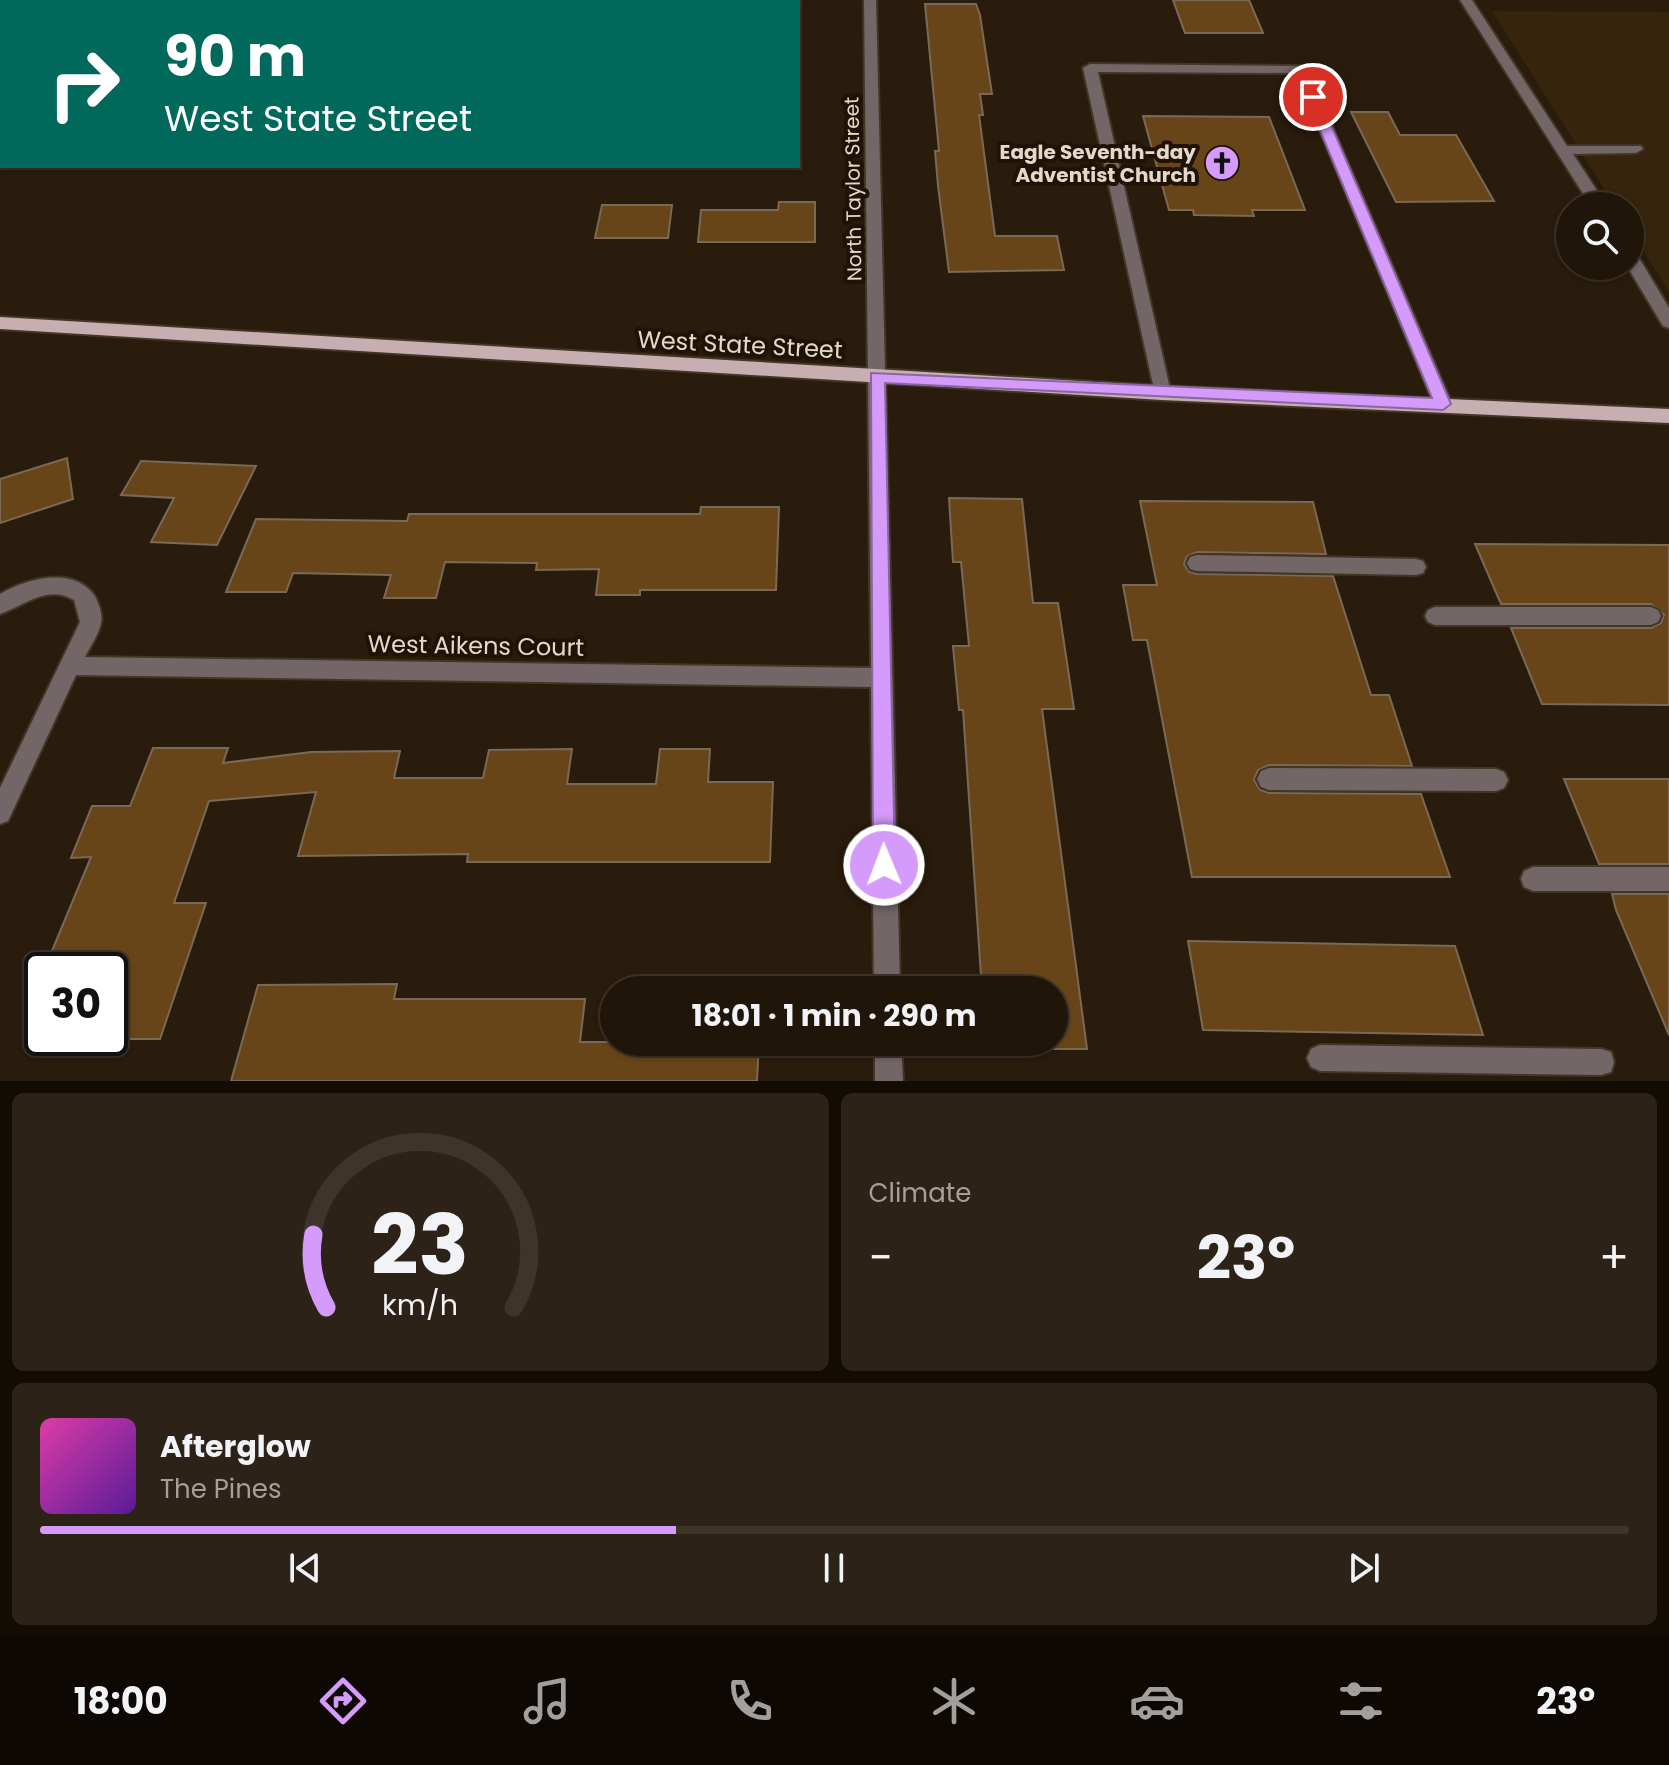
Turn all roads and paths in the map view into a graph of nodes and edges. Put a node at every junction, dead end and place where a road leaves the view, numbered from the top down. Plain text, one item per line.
1 (870, 0) edge
2 (1466, 0) edge
3 (1636, 149) dead end
4 (1566, 150) junction
5 (1591, 192) edge
6 (1644, 280) edge
7 (1669, 322) edge
8 (0, 323) edge
9 (877, 377) junction
10 (1162, 393) junction
11 (1443, 404) junction
12 (1669, 416) edge
13 (1197, 563) dead end
14 (1416, 567) dead end
15 (0, 605) edge
16 (1435, 616) dead end
17 (1651, 616) dead end
18 (71, 666) junction
19 (880, 678) junction
20 (1269, 779) dead end
21 (1496, 780) dead end
22 (0, 813) edge
23 (1533, 879) dead end
24 (1669, 879) edge
25 (887, 976) edge
26 (888, 1056) edge
27 (1320, 1058) dead end
28 (1601, 1062) dead end
29 (889, 1081) edge

1 - 9 street, North Taylor Street
2 - 4 street
3 - 4 street
4 - 5 street
6 - 7 street
8 - 9 main road, West State Street
9 - 10 main road, West State Street
9 - 19 street, North Taylor Street
10 - 11 main road, West State Street
10 - 11 street
11 - 12 main road, West State Street
13 - 14 street
15 - 18 street
16 - 17 street
18 - 19 street, West Aikens Court
18 - 22 street
19 - 25 street, North Taylor Street
20 - 21 street
23 - 24 street
26 - 29 street
27 - 28 street

